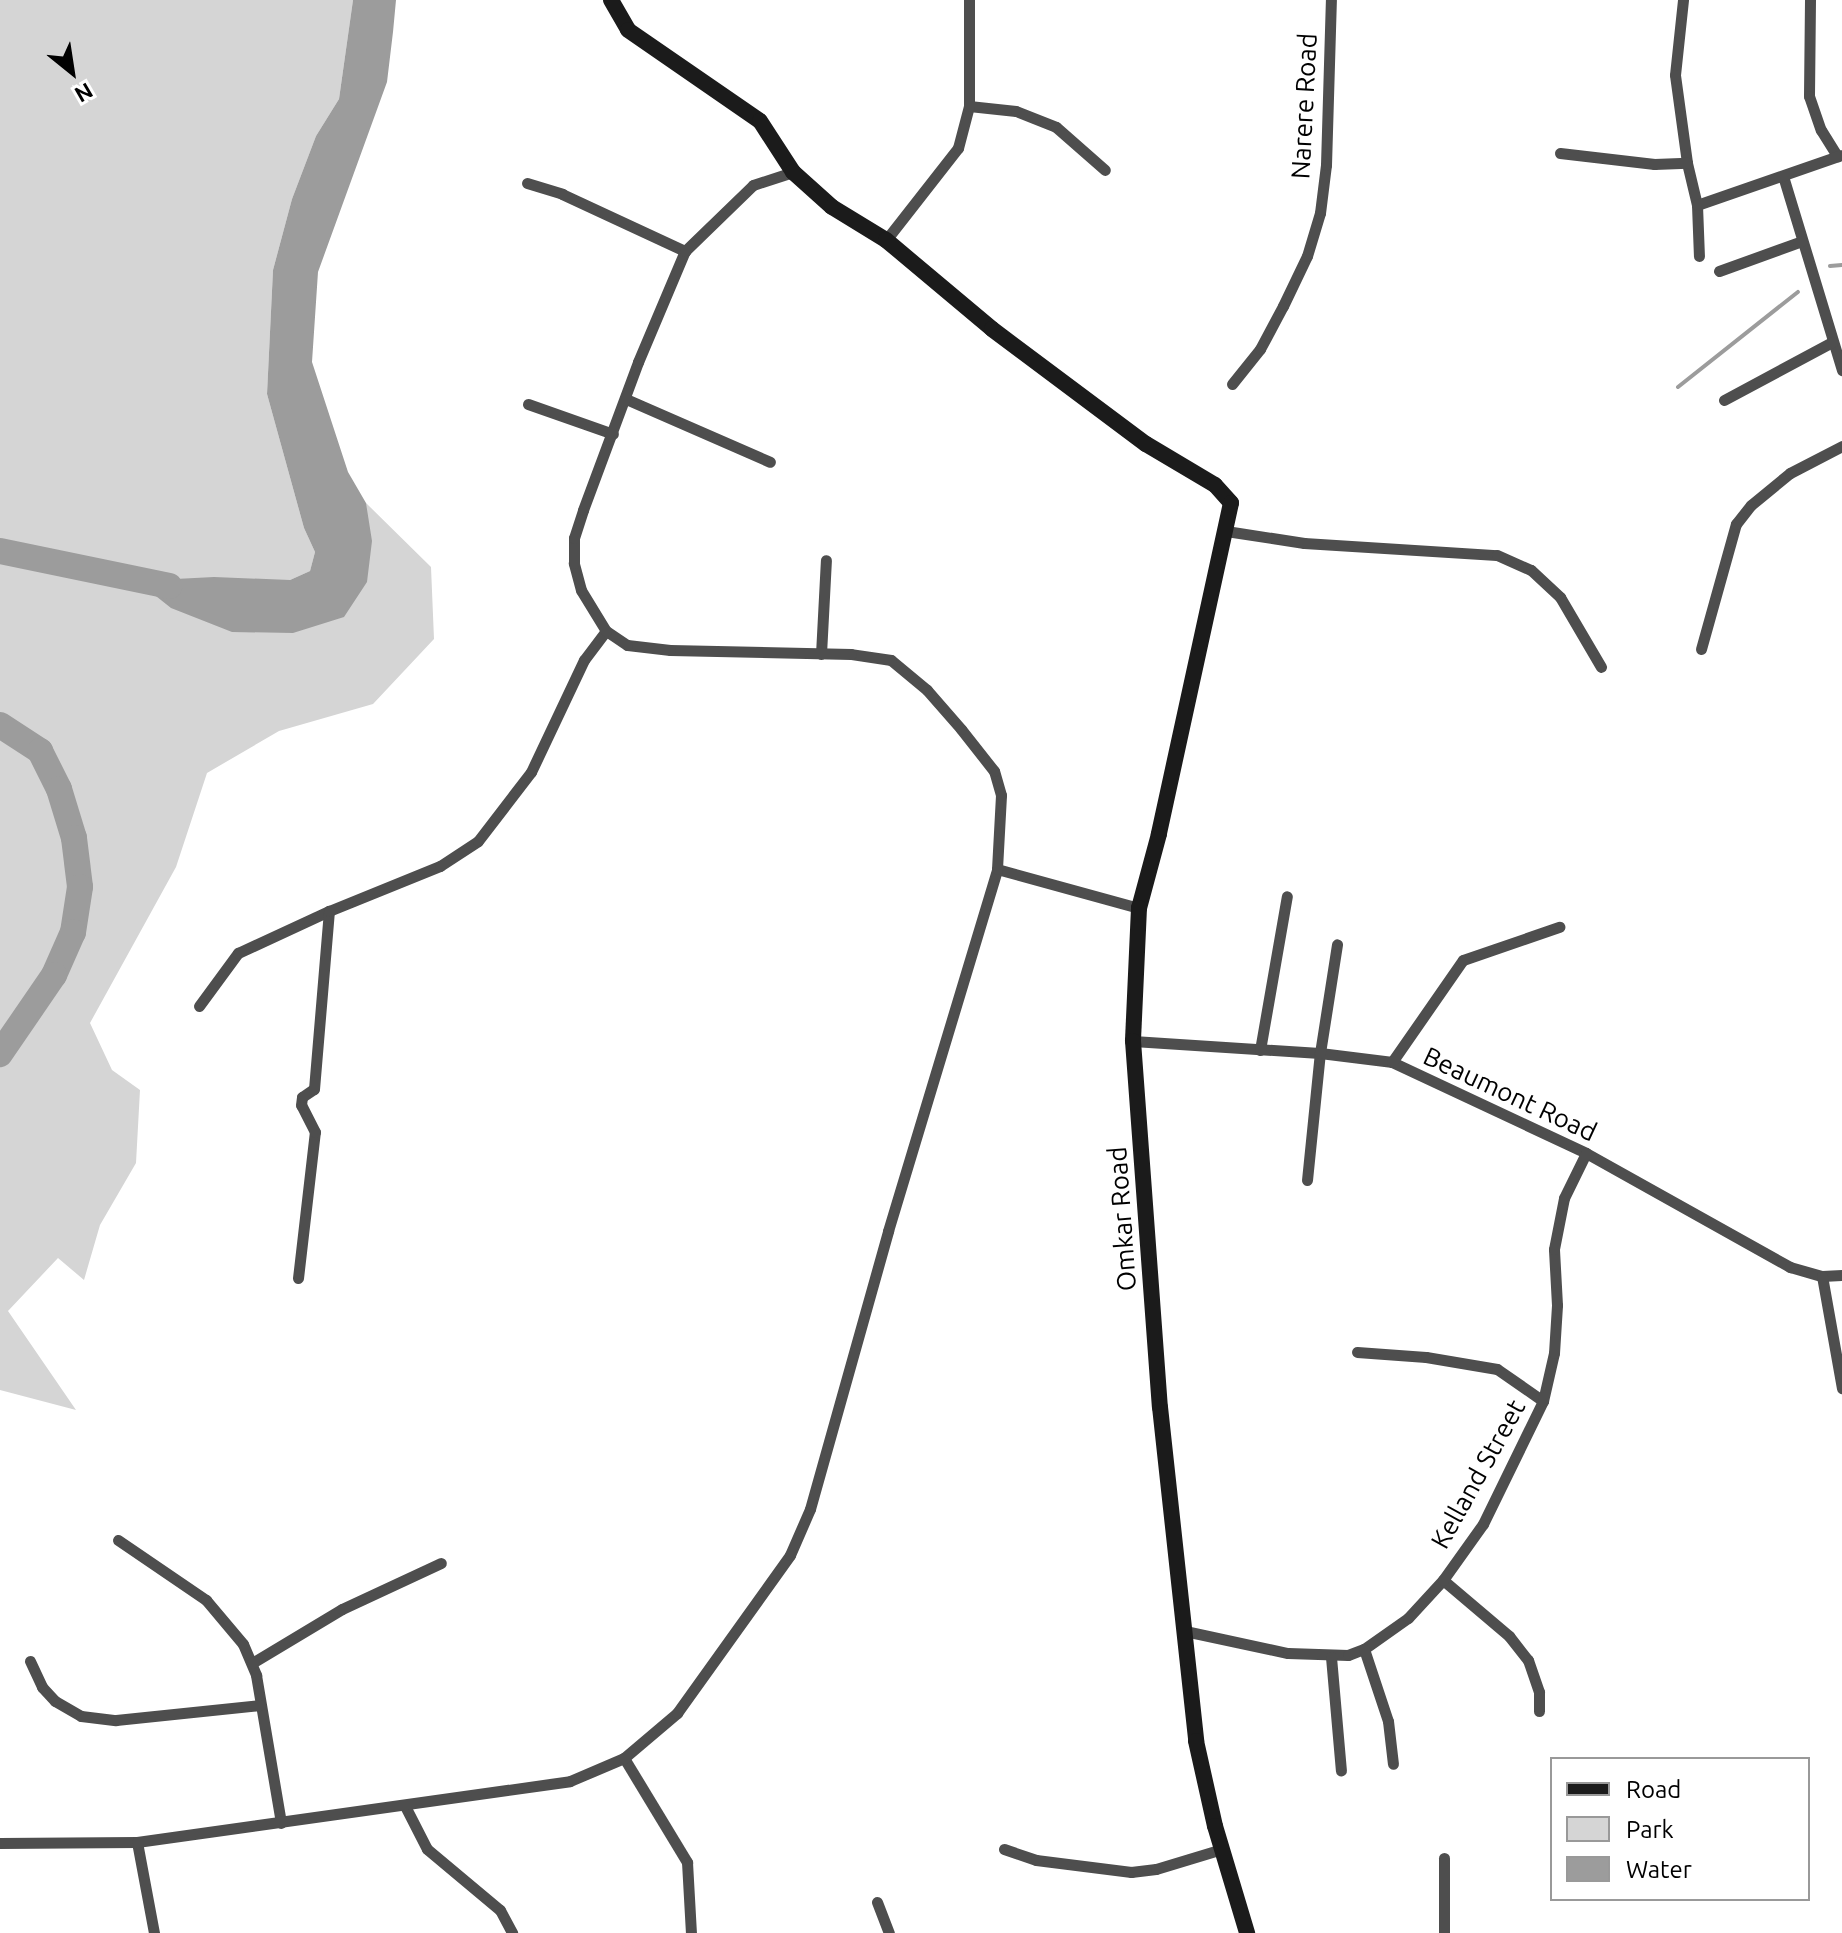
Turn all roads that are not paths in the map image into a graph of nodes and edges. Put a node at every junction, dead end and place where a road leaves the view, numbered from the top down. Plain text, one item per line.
1 (611, 0) edge
2 (969, 0) edge
3 (1331, 0) edge
4 (1683, 0) edge
5 (1810, 0) edge
6 (969, 106) junction
7 (1560, 153) dead end
8 (1840, 156) edge
9 (1687, 163) junction
10 (1105, 170) dead end
11 (793, 172) junction
12 (1783, 176) junction
13 (527, 183) dead end
14 (1697, 205) junction
15 (886, 240) junction
16 (1802, 241) junction
17 (685, 251) junction
18 (1699, 256) dead end
19 (1719, 271) dead end
20 (1832, 342) junction
21 (1842, 370) edge
22 (1232, 384) dead end
23 (626, 399) junction
24 (1724, 400) dead end
25 (528, 404) dead end
26 (613, 434) junction
27 (1842, 446) edge
28 (770, 462) dead end
29 (1226, 531) junction
30 (826, 560) dead end
31 (606, 631) junction
32 (1701, 649) dead end
33 (821, 654) junction
34 (1601, 667) dead end
35 (997, 869) junction
36 (1287, 896) dead end
37 (1139, 908) junction
38 (329, 911) junction
39 (1559, 927) dead end
40 (1337, 944) dead end
41 (199, 1006) dead end
42 (1133, 1041) junction
43 (1260, 1050) junction
44 (1320, 1053) junction
45 (1392, 1062) junction
46 (1586, 1153) junction
47 (1307, 1180) dead end
48 (1842, 1275) edge
49 (1822, 1276) junction
50 (298, 1278) dead end
51 (1357, 1352) dead end
52 (1842, 1388) edge
53 (1543, 1401) junction
54 (118, 1540) dead end
55 (441, 1563) dead end
56 (1443, 1580) junction
57 (1185, 1631) junction
58 (1364, 1649) junction
59 (1331, 1657) junction
60 (30, 1661) dead end
61 (252, 1663) junction
62 (260, 1705) junction
63 (1539, 1711) dead end
64 (624, 1758) junction
65 (1393, 1764) dead end
66 (1341, 1771) dead end
67 (405, 1806) junction
68 (281, 1823) junction
69 (137, 1842) junction
70 (0, 1843) edge
71 (1004, 1849) dead end
72 (1222, 1849) junction
73 (1444, 1858) dead end
74 (877, 1902) dead end
75 (154, 1933) edge
76 (512, 1933) edge
77 (691, 1933) edge
78 (889, 1933) edge
79 (1247, 1933) edge
80 (1444, 1933) edge

1 - 11 street
2 - 6 street
3 - 22 street, Narere Road
4 - 9 street
5 - 8 street
6 - 10 street
6 - 15 street
7 - 9 street
8 - 12 street
9 - 14 street
11 - 15 street
11 - 17 street
12 - 14 street
12 - 16 street
13 - 17 street
14 - 18 street
15 - 29 street, Omkar Road
16 - 19 street
16 - 20 street
17 - 23 street
20 - 21 street
20 - 24 street
23 - 26 street
23 - 28 street
25 - 26 street
26 - 31 street
27 - 32 street
29 - 34 street
29 - 37 street, Omkar Road
30 - 33 street
31 - 33 street
31 - 38 street
33 - 35 street
35 - 37 street
35 - 64 street
36 - 43 street
37 - 42 street, Omkar Road
38 - 41 street
38 - 50 street
39 - 45 street
40 - 44 street
42 - 43 street, Beaumont Road
42 - 57 street, Omkar Road
43 - 44 street, Beaumont Road
44 - 45 street, Beaumont Road
44 - 47 street
45 - 46 street, Beaumont Road
46 - 49 street, Beaumont Road
46 - 53 street, Kelland Street
48 - 49 street, Beaumont Road
49 - 52 street
51 - 53 street
53 - 56 street, Kelland Street
54 - 61 street
55 - 61 street
56 - 58 street, Kelland Street
56 - 63 street
57 - 59 street, Kelland Street
57 - 72 street, Omkar Road
58 - 59 street, Kelland Street
58 - 65 street
59 - 66 street
60 - 62 street
61 - 62 street
62 - 68 street
64 - 67 street
64 - 77 street
67 - 68 street
67 - 76 street
68 - 69 street
69 - 70 street
69 - 75 street
71 - 72 street
72 - 79 street, Omkar Road
73 - 80 street
74 - 78 street

